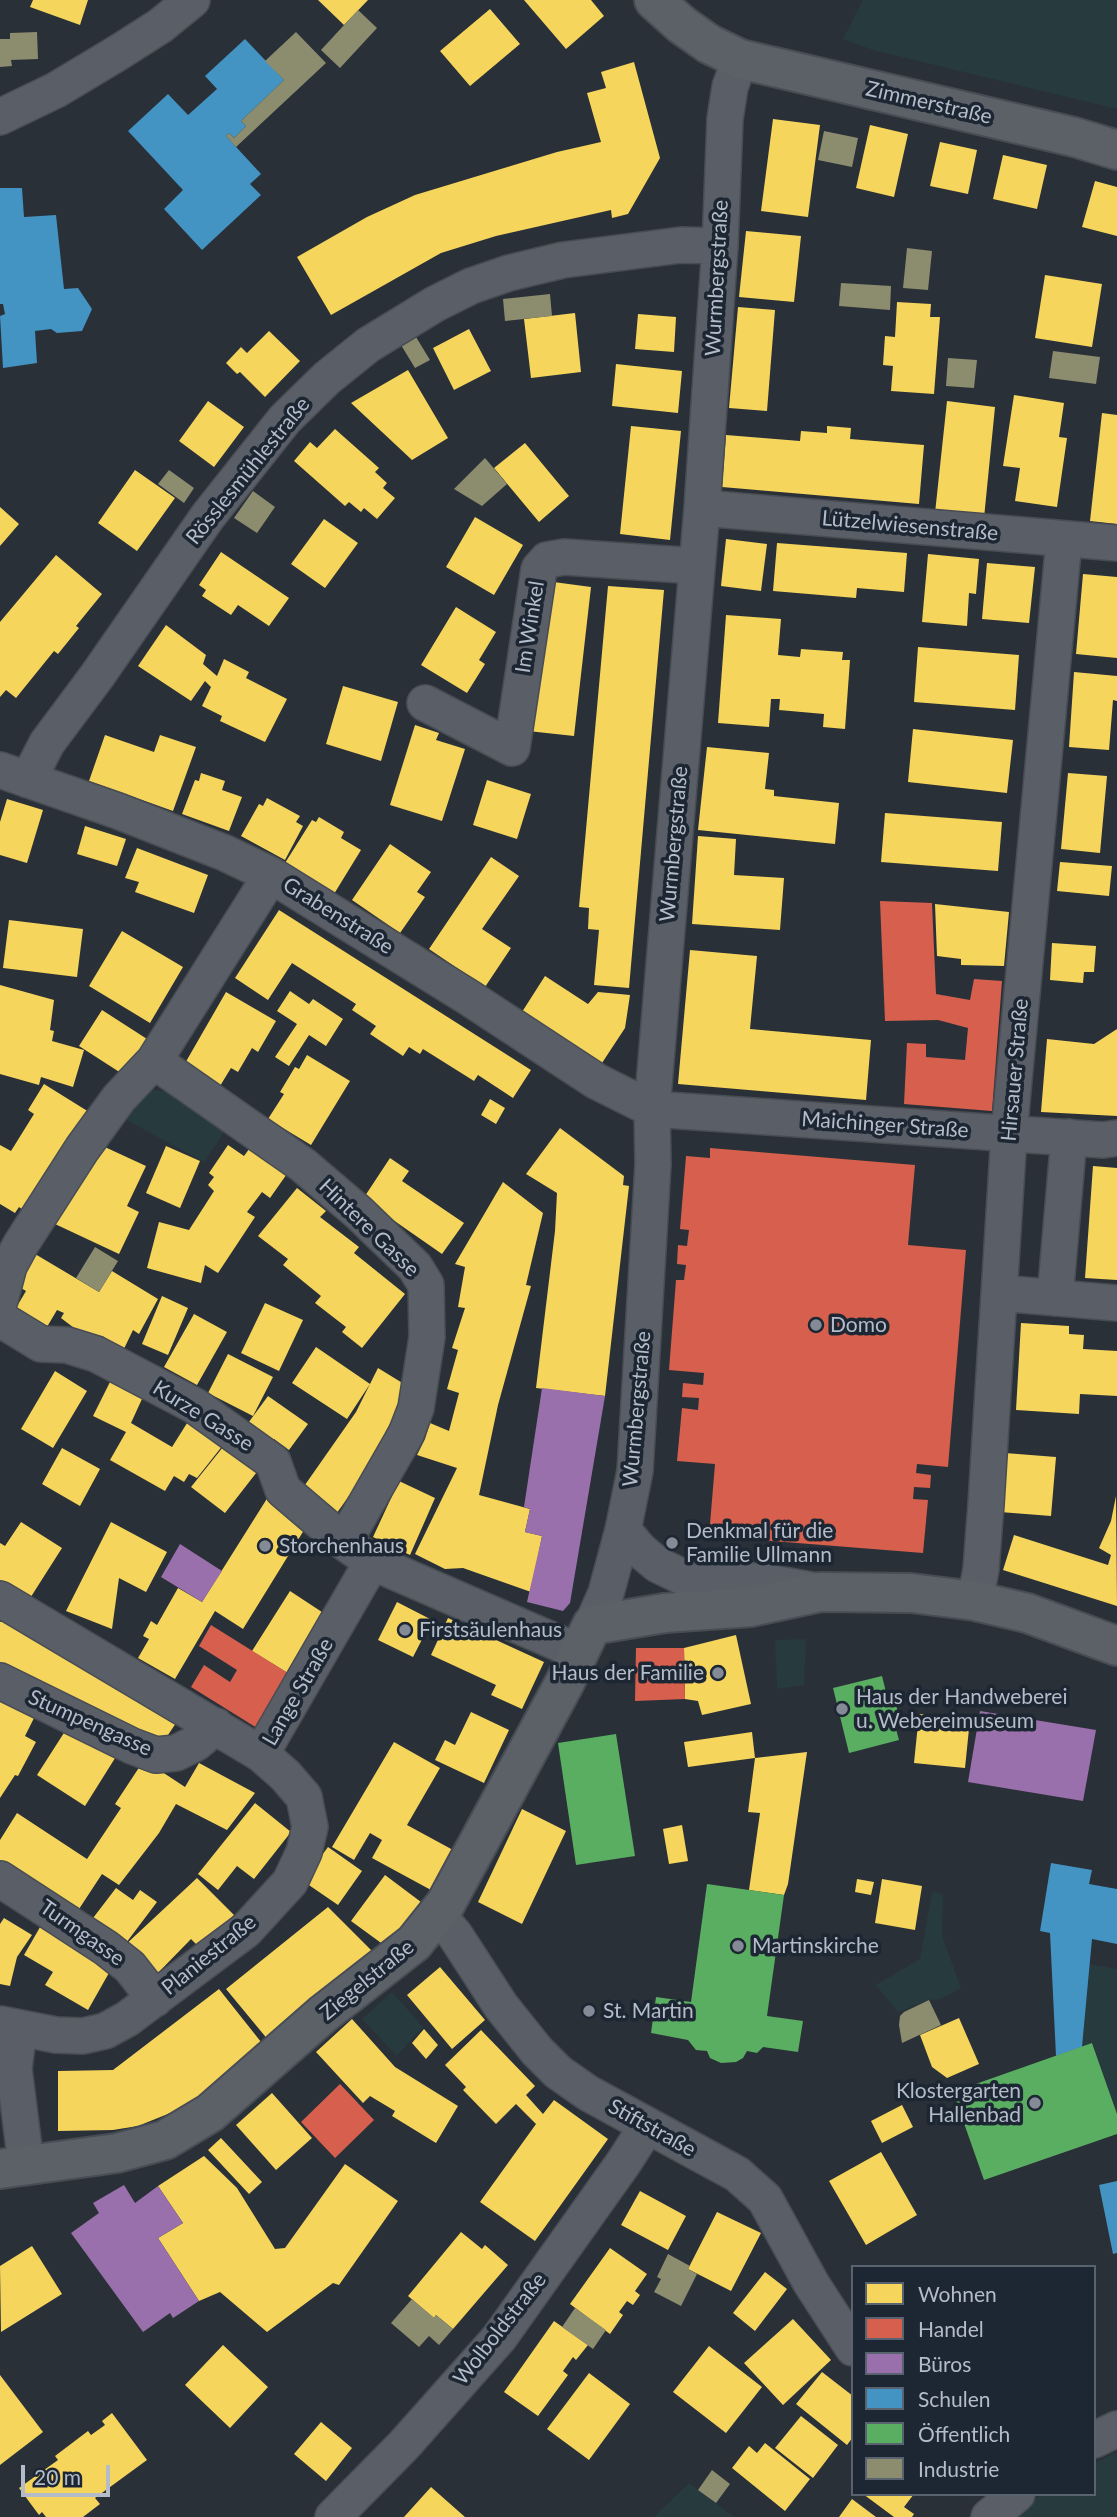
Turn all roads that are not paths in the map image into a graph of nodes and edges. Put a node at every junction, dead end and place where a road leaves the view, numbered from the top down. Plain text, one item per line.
1 (192, 0) edge
2 (654, 0) edge
3 (740, 59) junction
4 (0, 117) edge
5 (1117, 150) edge
6 (720, 246) junction
7 (702, 508) junction
8 (1064, 540) junction
9 (1117, 544) edge
10 (697, 566) junction
11 (425, 703) dead end
12 (14, 775) edge
13 (271, 875) junction
14 (154, 1061) junction
15 (652, 1109) junction
16 (1009, 1134) junction
17 (1069, 1137) junction
18 (1117, 1139) edge
19 (999, 1293) junction
20 (1055, 1298) junction
21 (0, 1300) edge
22 (1117, 1303) edge
23 (0, 1319) edge
24 (623, 1530) junction
25 (344, 1542) junction
26 (372, 1562) junction
27 (821, 1592) junction
28 (0, 1599) edge
29 (975, 1601) junction
30 (586, 1638) junction
31 (1117, 1646) edge
32 (0, 1681) edge
33 (216, 1726) junction
34 (261, 1754) junction
35 (0, 1879) edge
36 (439, 1915) junction
37 (155, 1999) junction
38 (9, 2026) edge
39 (648, 2126) junction
40 (13, 2167) edge
41 (851, 2345) edge
42 (1117, 2429) edge
43 (1096, 2439) edge
44 (972, 2496) edge
45 (1014, 2496) edge
46 (333, 2517) edge
47 (988, 2517) edge

1 - 4 street
2 - 3 main road, Zimmerstraße
3 - 5 main road, Zimmerstraße
3 - 6 street, Wurmbergstraße
6 - 7 street, Wurmbergstraße
6 - 12 street, Rösslesmühlestraße
7 - 8 street, Lützelwiesenstraße
7 - 10 street, Wurmbergstraße
8 - 9 street, Lützelwiesenstraße
8 - 16 street, Hirsauer Straße
10 - 11 street, Im Winkel
10 - 15 street, Wurmbergstraße
12 - 13 street, Grabenstraße
13 - 14 street
13 - 15 street, Grabenstraße
14 - 21 street
14 - 25 street, Hintere Gasse
15 - 16 street, Maichinger Straße
15 - 24 street, Wurmbergstraße
16 - 17 street, Maichinger Straße
16 - 19 street, Hirsauer Straße
17 - 18 street, Maichinger Straße
17 - 20 street
19 - 20 street
19 - 29 street, Hirsauer Straße
20 - 22 street
23 - 25 street, Kurze Gasse
24 - 27 street
24 - 30 street, Wurmbergstraße
25 - 26 street, Kurze Gasse
26 - 30 street
26 - 34 street, Lange Straße
27 - 29 main road
27 - 30 main road
28 - 33 street, Lange Straße
29 - 31 main road
30 - 36 main road, Ziegelstraße
32 - 33 street, Stumpengasse
33 - 34 street, Lange Straße
34 - 37 street, Planiestraße
35 - 37 street, Turmgasse
36 - 39 street, Stiftstraße
36 - 40 main road, Ziegelstraße
37 - 38 street, Planiestraße
38 - 40 street, Planiestraße
39 - 41 street, Stiftstraße
39 - 46 street, Wolboldstraße
42 - 43 street
44 - 47 street
45 - 47 street

